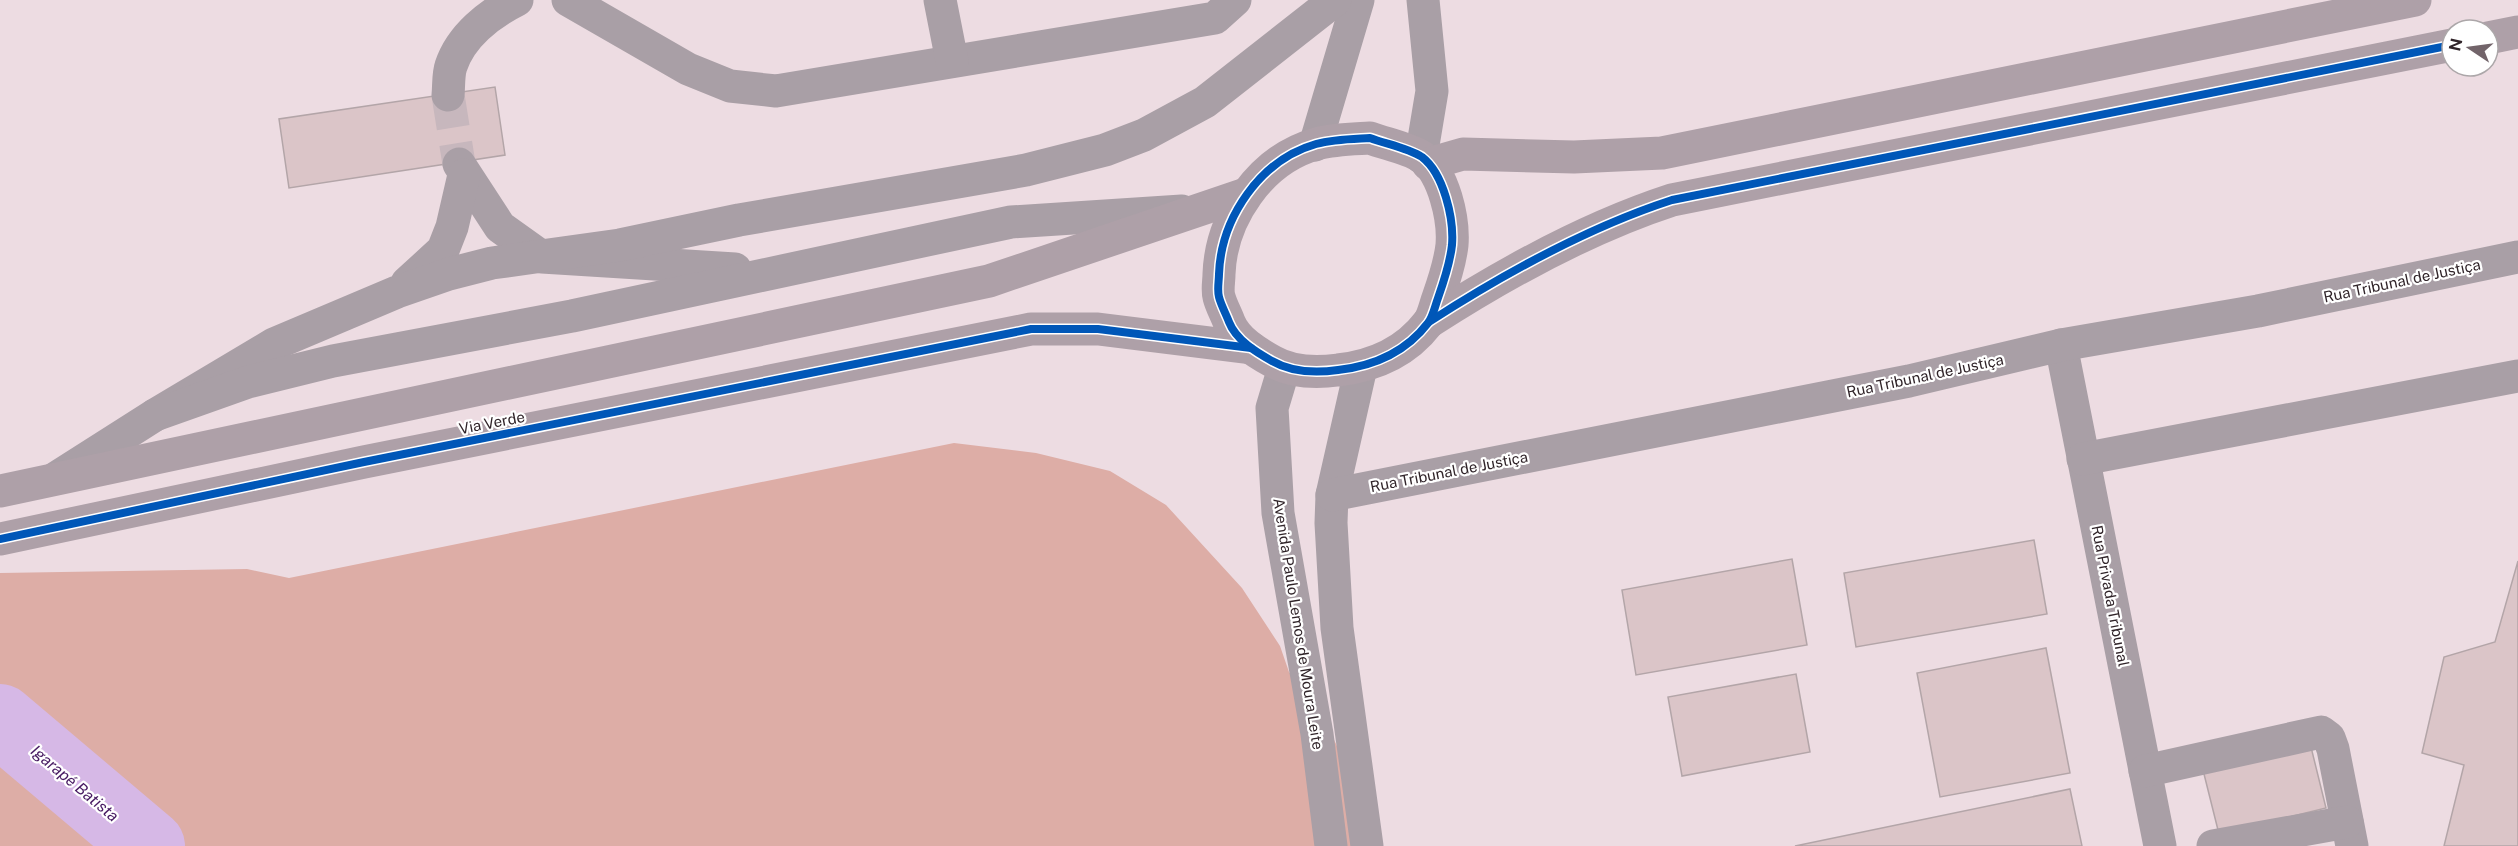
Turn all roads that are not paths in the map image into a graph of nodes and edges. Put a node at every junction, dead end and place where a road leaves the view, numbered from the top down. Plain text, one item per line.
1 (517, 0) edge
2 (568, 0) edge
3 (940, 0) edge
4 (1235, 0) edge
5 (1335, 0) edge
6 (1358, 0) edge
7 (1423, 0) edge
8 (2415, 0) edge
9 (2518, 32) edge
10 (2500, 36) edge
11 (2440, 47) edge
12 (952, 61) junction
13 (448, 95) tunnel mouth
14 (1315, 145) junction
15 (1425, 160) junction
16 (1246, 194) junction
17 (1192, 210) junction
18 (542, 257) junction
19 (2518, 257) edge
20 (773, 272) junction
21 (397, 292) junction
22 (1429, 322) junction
23 (2061, 345) junction
24 (1251, 348) junction
25 (1361, 367) junction
26 (1284, 368) junction
27 (2518, 376) edge
28 (155, 415) junction
29 (2083, 459) junction
30 (53, 480) junction
31 (0, 492) edge
32 (1332, 495) junction
33 (0, 539) edge
34 (2145, 771) junction
35 (2350, 834) edge
36 (1331, 846) edge
37 (1367, 846) edge
38 (2160, 846) edge
39 (2213, 846) edge

1 - 13 street
2 - 12 street
3 - 12 street
4 - 12 street
5 - 18 street
6 - 14 street
7 - 15 street
8 - 15 main road
9 - 10 main road
11 - 22 main road
14 - 15 main road
14 - 16 main road
15 - 22 main road
16 - 17 main road
16 - 24 main road
17 - 20 street
17 - 30 main road
18 - 20 street
18 - 21 street
18 - 21 street
19 - 23 street, Rua Tribunal de Justiça
20 - 28 street
21 - 28 street
22 - 25 main road
23 - 29 street, Rua Privada Tribunal
23 - 32 street, Rua Tribunal de Justiça
24 - 26 main road
24 - 33 main road, Via Verde
25 - 26 main road
25 - 32 street
26 - 36 street, Avenida Paulo Lemos de Moura Leite
27 - 29 street
28 - 30 street
29 - 34 street, Rua Privada Tribunal
30 - 31 main road
32 - 37 street
34 - 35 street
34 - 38 street, Rua Privada Tribunal
35 - 39 street

